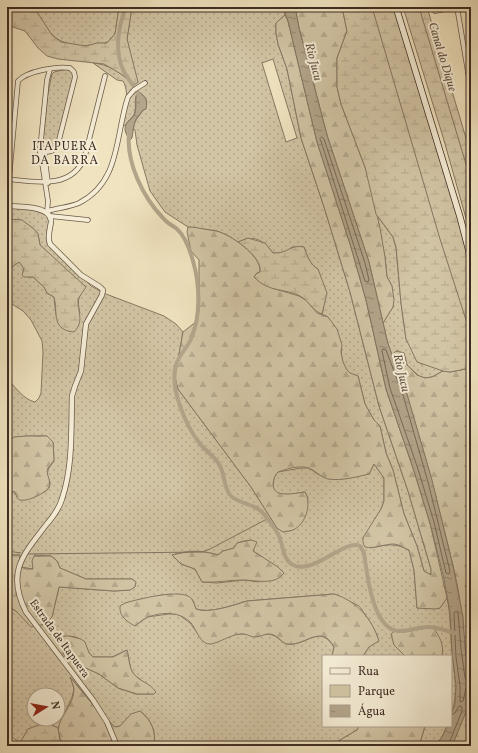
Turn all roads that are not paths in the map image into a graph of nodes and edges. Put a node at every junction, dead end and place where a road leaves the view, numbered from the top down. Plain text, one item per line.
1 (396, 7) edge
2 (457, 7) edge
3 (435, 11) dead end
4 (50, 69) junction
5 (105, 76) dead end
6 (144, 83) dead end
7 (471, 90) edge
8 (42, 153) junction
9 (8, 179) edge
10 (46, 183) junction
11 (7, 206) edge
12 (49, 213) junction
13 (88, 220) dead end
14 (471, 259) edge
15 (117, 746) edge

1 - 14 main road
2 - 3 street
2 - 7 street
4 - 8 street
4 - 8 street
4 - 9 street
5 - 10 street
6 - 12 street
8 - 10 street
9 - 10 street
10 - 12 street
11 - 12 street
12 - 13 street
12 - 15 street, Estrada de Itapuera

